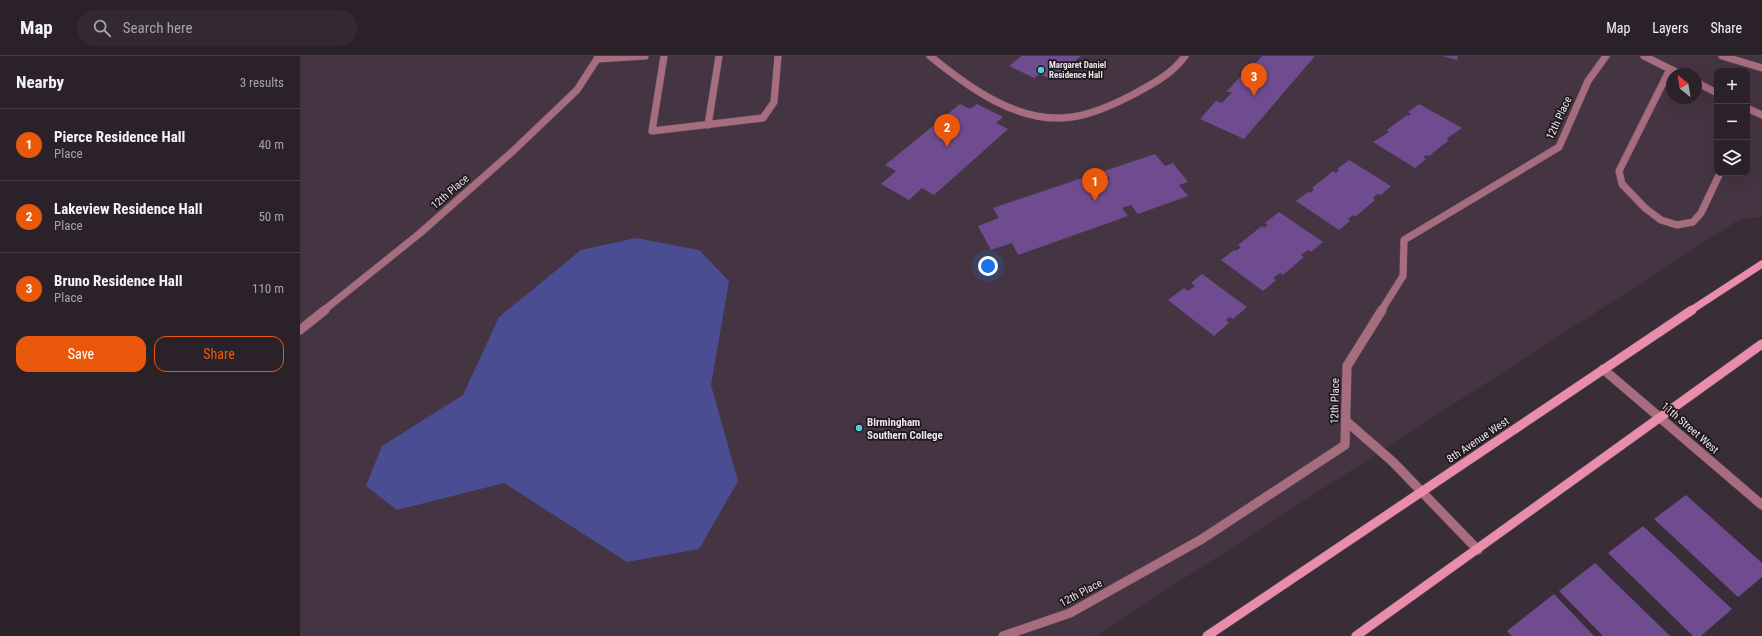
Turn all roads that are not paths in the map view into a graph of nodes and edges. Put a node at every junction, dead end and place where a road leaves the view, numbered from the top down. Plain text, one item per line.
1 (645, 56) edge
2 (664, 56) edge
3 (719, 56) edge
4 (778, 56) edge
5 (930, 56) edge
6 (1185, 56) edge
7 (1606, 56) edge
8 (1644, 56) edge
9 (1722, 56) edge
10 (598, 58) edge
11 (1668, 68) edge
12 (1762, 68) edge
13 (1666, 77) edge
14 (1702, 85) edge
15 (1714, 91) edge
16 (1750, 111) edge
17 (1762, 116) edge
18 (708, 125) junction
19 (1719, 176) edge
20 (1762, 264) edge
21 (300, 330) edge
22 (1762, 344) edge
23 (1603, 369) junction
24 (1660, 416) junction
25 (1346, 422) junction
26 (1422, 493) junction
27 (1762, 505) edge
28 (1478, 550) junction
29 (1003, 636) edge
30 (1207, 636) edge
31 (1356, 636) edge

1 - 10 street
2 - 18 street
3 - 18 street
4 - 18 street
5 - 6 street
7 - 25 street, 12th Place
8 - 11 street
9 - 12 street
10 - 21 street, 12th Place
13 - 19 street
14 - 15 street
16 - 17 street
20 - 23 main road, 8th Avenue West
22 - 24 main road
23 - 24 street, 11th Street West
23 - 26 main road, 8th Avenue West
24 - 27 street, 11th Street West
24 - 28 main road
25 - 26 street
25 - 29 street, 12th Place
26 - 28 street
26 - 30 main road, 8th Avenue West
28 - 31 main road

